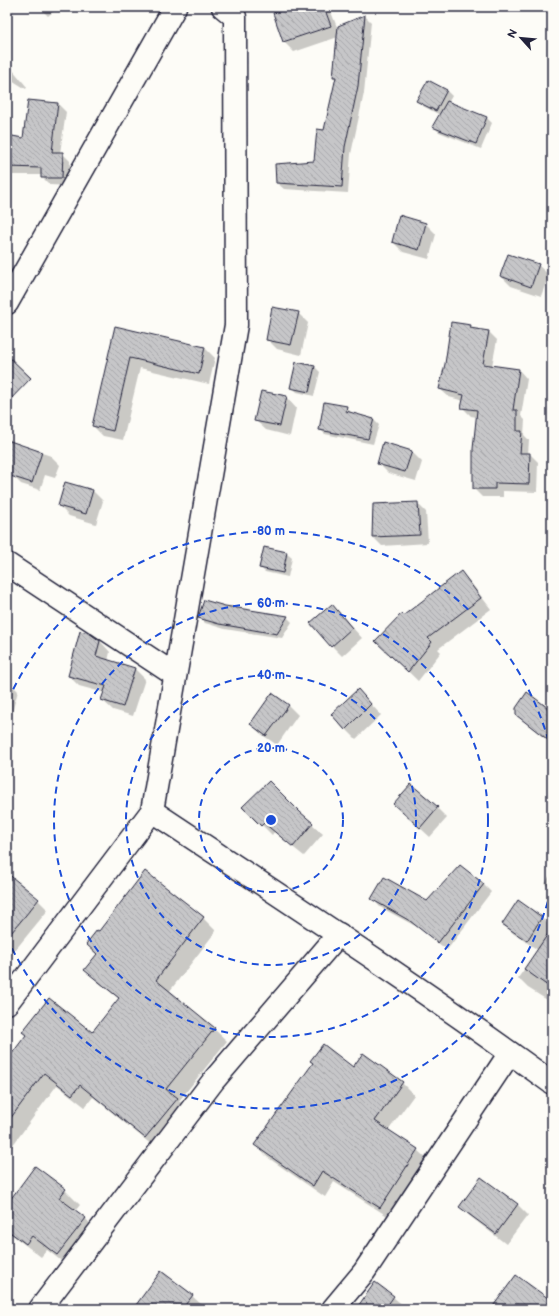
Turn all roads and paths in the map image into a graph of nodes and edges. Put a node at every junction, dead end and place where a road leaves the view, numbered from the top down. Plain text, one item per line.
1 (175, 7) edge
2 (223, 7) edge
3 (7, 303) edge
4 (7, 564) edge
5 (175, 675) junction
6 (152, 811) junction
7 (339, 934) junction
8 (7, 1003) edge
9 (510, 1053) junction
10 (552, 1083) edge
11 (40, 1309) edge
12 (333, 1309) edge

1 - 3 street
2 - 5 street
4 - 5 street
5 - 6 street
6 - 7 street
6 - 8 street
7 - 9 street
7 - 11 street
9 - 10 street
9 - 12 street

